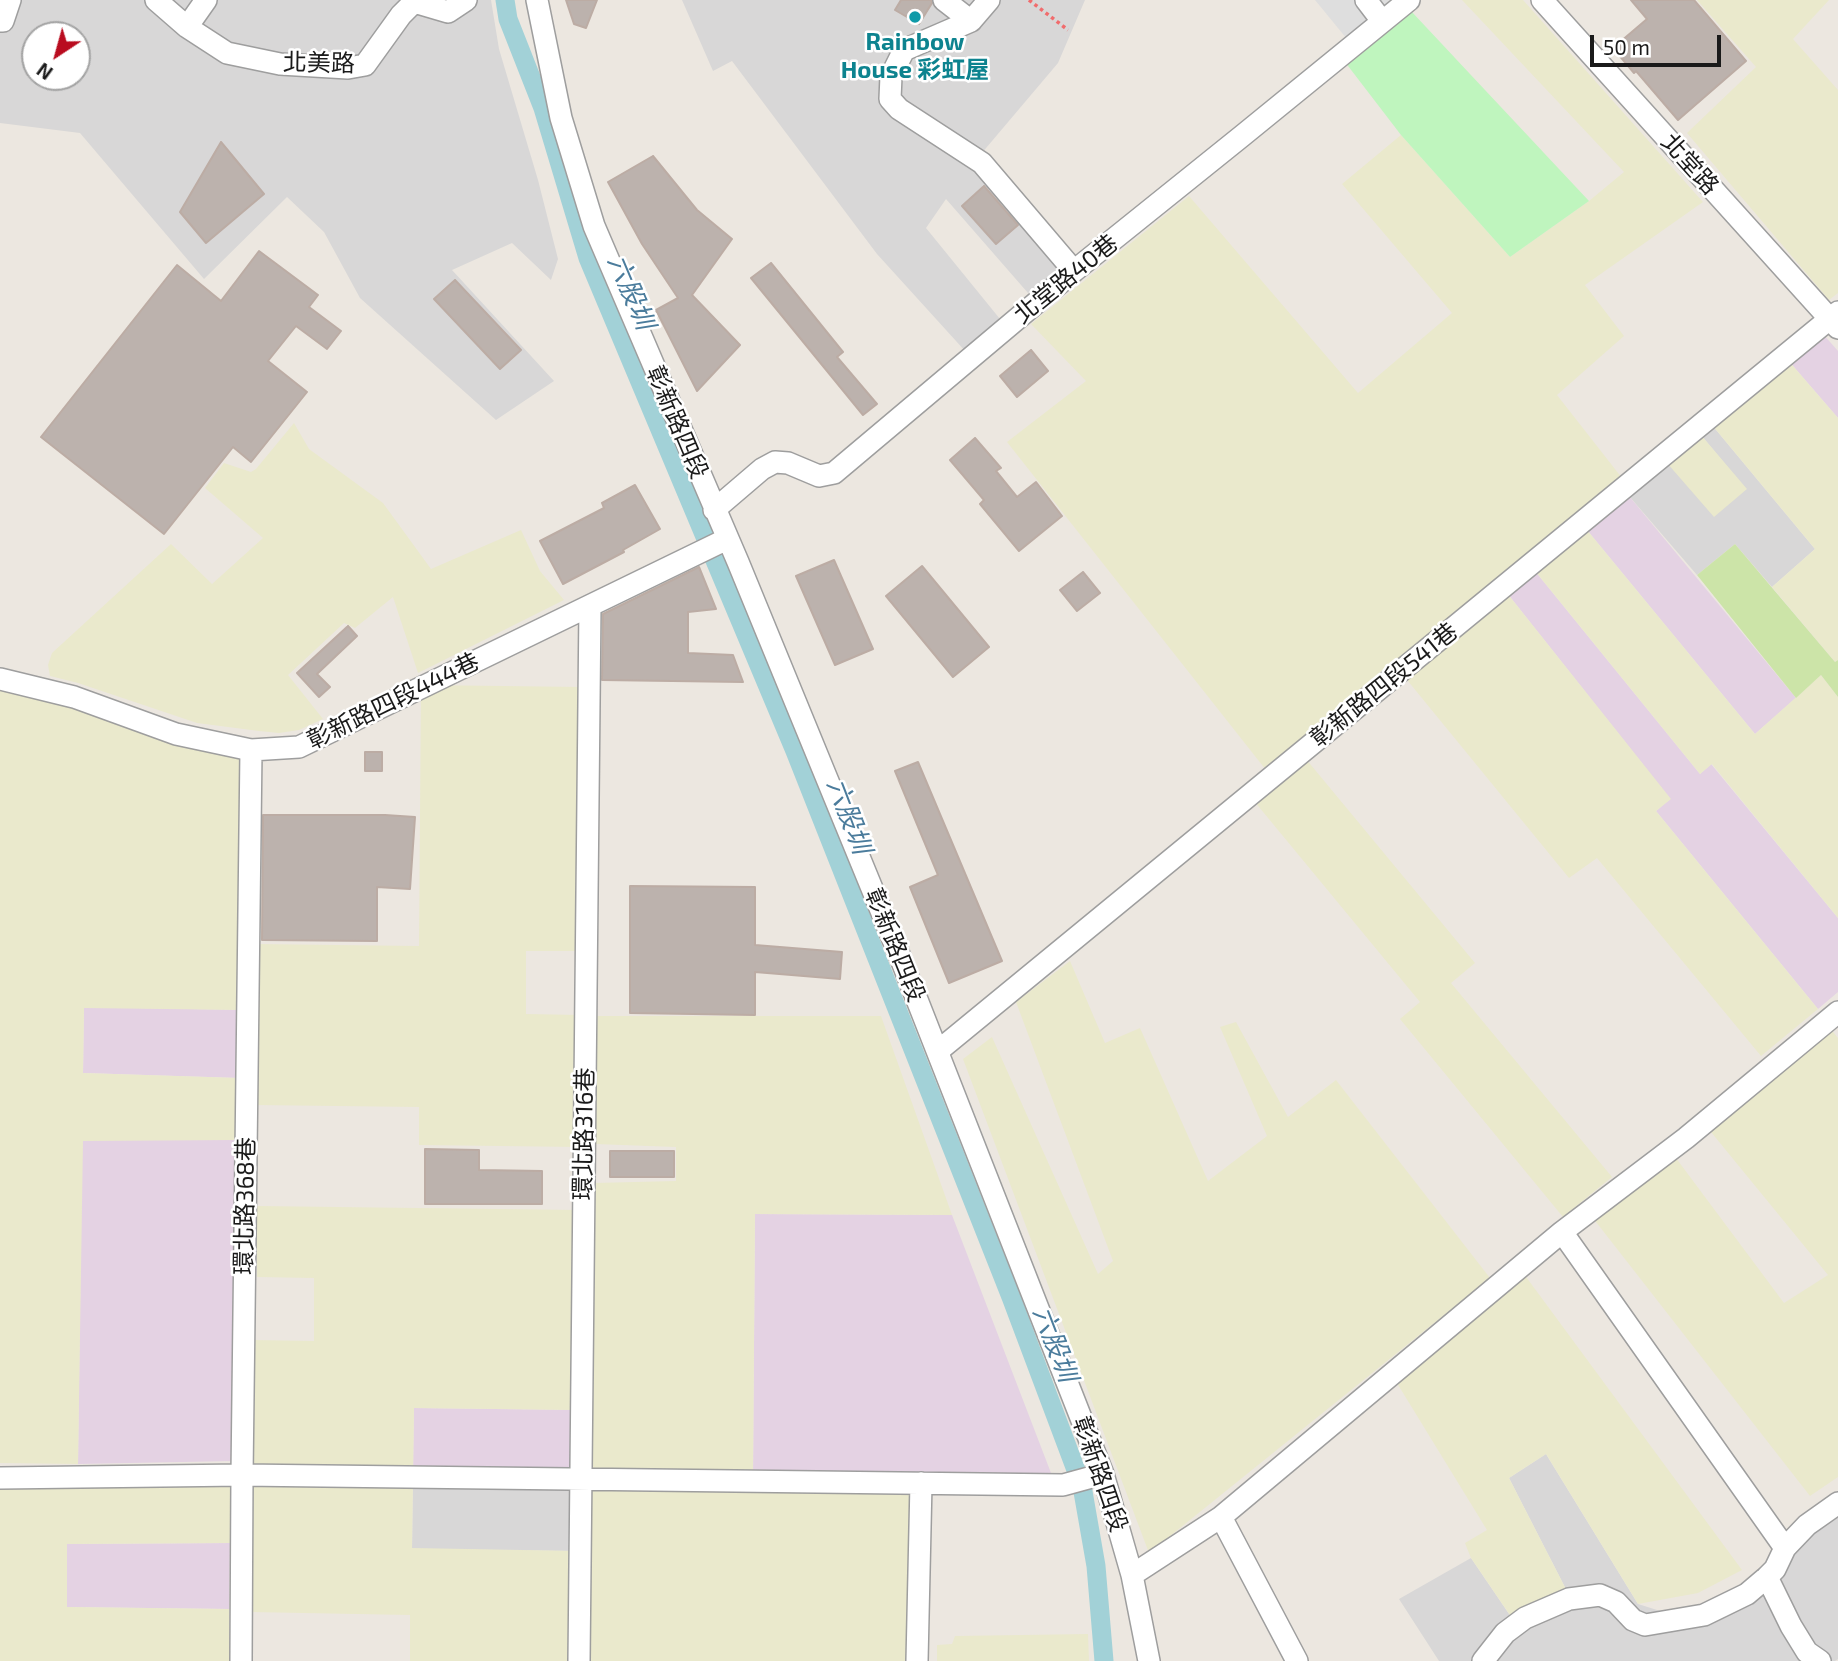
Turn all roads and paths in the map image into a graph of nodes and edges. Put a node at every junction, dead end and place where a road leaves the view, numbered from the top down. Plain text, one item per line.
1 (10, 0) edge
2 (156, 0) edge
3 (206, 0) edge
4 (466, 0) edge
5 (537, 0) edge
6 (944, 0) edge
7 (989, 0) edge
8 (1029, 0) edge
9 (1366, 0) edge
10 (1409, 0) edge
11 (1542, 0) edge
12 (0, 21) edge
13 (971, 21) junction
14 (1382, 21) junction
15 (187, 27) junction
16 (1068, 30) dead end
17 (1074, 271) junction
18 (1835, 320) edge
19 (714, 510) junction
20 (727, 539) junction
21 (590, 607) junction
22 (0, 679) edge
23 (251, 750) junction
24 (1838, 1012) edge
25 (938, 1051) junction
26 (1562, 1232) junction
27 (1103, 1474) junction
28 (242, 1475) junction
29 (0, 1478) edge
30 (580, 1479) junction
31 (921, 1483) junction
32 (1838, 1503) edge
33 (1221, 1517) junction
34 (1785, 1548) junction
35 (1132, 1575) junction
36 (1767, 1577) junction
37 (242, 1661) edge
38 (579, 1661) edge
39 (917, 1661) edge
40 (1149, 1661) edge
41 (1297, 1661) edge
42 (1483, 1661) edge
43 (1820, 1661) edge

1 - 12 street
2 - 15 street, 北美路
3 - 15 street
4 - 15 street, 北美路
5 - 19 street, 彰新路四段
6 - 13 street
7 - 13 street
8 - 16 path
9 - 14 street
10 - 14 street, 北堂路40巷
11 - 18 street, 北堂路
13 - 17 street
14 - 17 street, 北堂路40巷
17 - 19 street, 北堂路40巷
18 - 25 street, 彰新路四段541巷
19 - 20 street, 彰新路四段
20 - 21 street, 彰新路四段444巷
20 - 25 street, 彰新路四段
21 - 23 street, 彰新路四段444巷
21 - 30 street, 環北路316巷
22 - 23 street, 彰新路四段444巷
23 - 28 street, 環北路368巷
24 - 26 street
25 - 27 street, 彰新路四段
26 - 33 street
26 - 34 street
27 - 31 street
27 - 35 street, 彰新路四段
28 - 29 street
28 - 30 street
28 - 37 street, 環北路368巷
30 - 31 street
30 - 38 street, 環北路316巷
31 - 39 street
32 - 34 street
33 - 35 street
33 - 41 street
34 - 36 street
35 - 40 street, 彰新路四段
36 - 42 street
36 - 43 street

